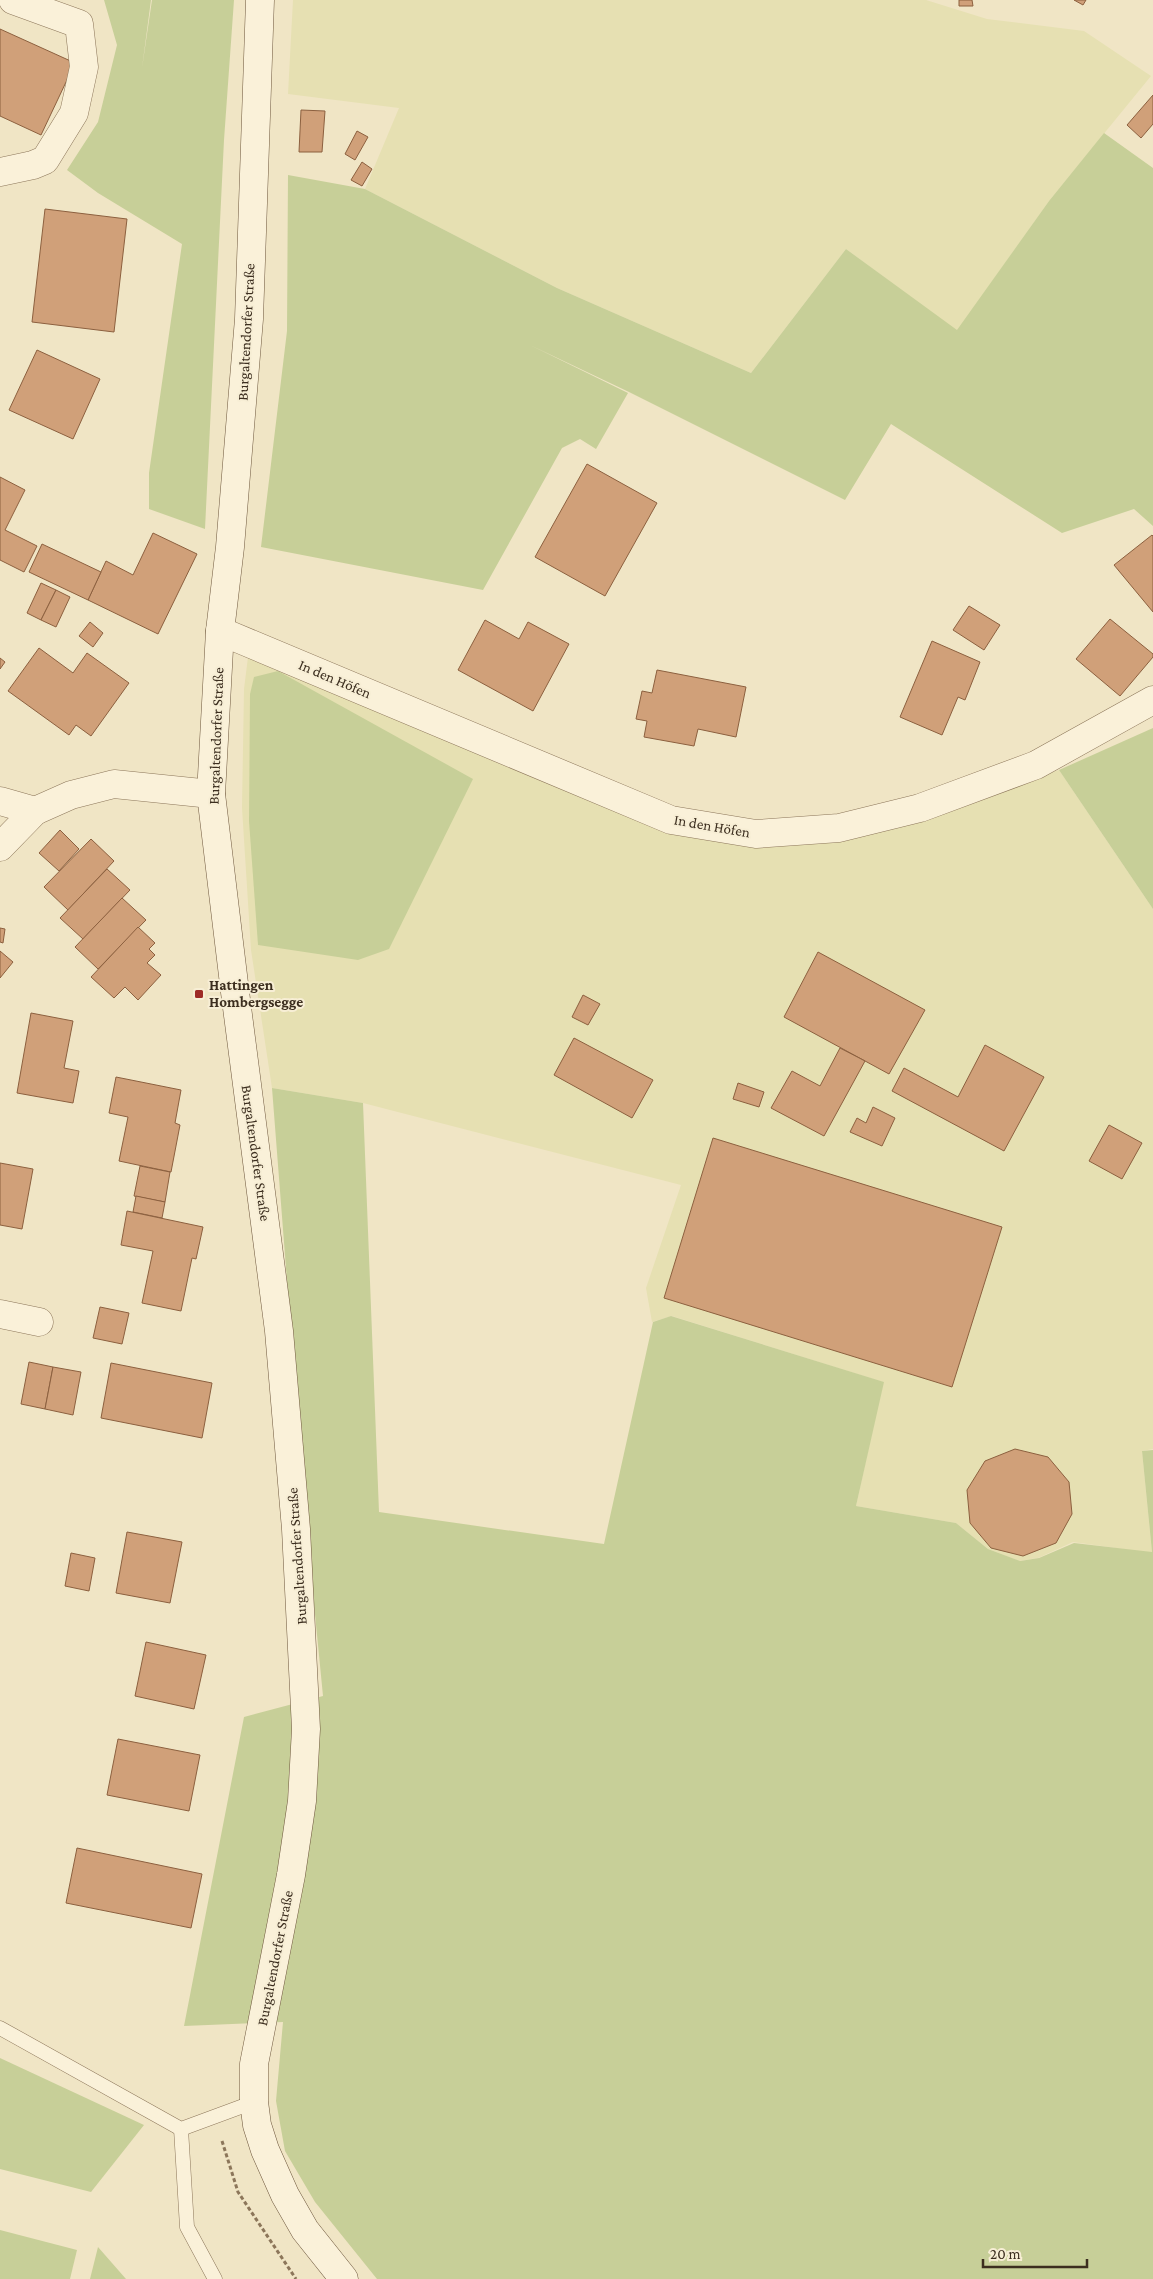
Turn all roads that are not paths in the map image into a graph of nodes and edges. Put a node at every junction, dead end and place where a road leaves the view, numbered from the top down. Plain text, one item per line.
1 (13, 0) edge
2 (260, 0) edge
3 (0, 172) edge
4 (220, 632) junction
5 (1153, 700) edge
6 (211, 794) junction
7 (0, 801) edge
8 (35, 811) junction
9 (0, 847) edge
10 (0, 1314) edge
11 (39, 1322) dead end
12 (0, 2028) edge
13 (254, 2102) junction
14 (182, 2129) junction
15 (214, 2279) edge
16 (344, 2279) edge

1 - 3 main road
2 - 4 main road, Burgaltendorfer Straße
4 - 5 main road, In den Höfen
4 - 6 main road, Burgaltendorfer Straße
6 - 8 main road
6 - 13 main road, Burgaltendorfer Straße
7 - 8 main road
8 - 9 main road
10 - 11 main road
12 - 14 lane
13 - 14 lane
13 - 16 main road, Burgaltendorfer Straße
14 - 15 lane

